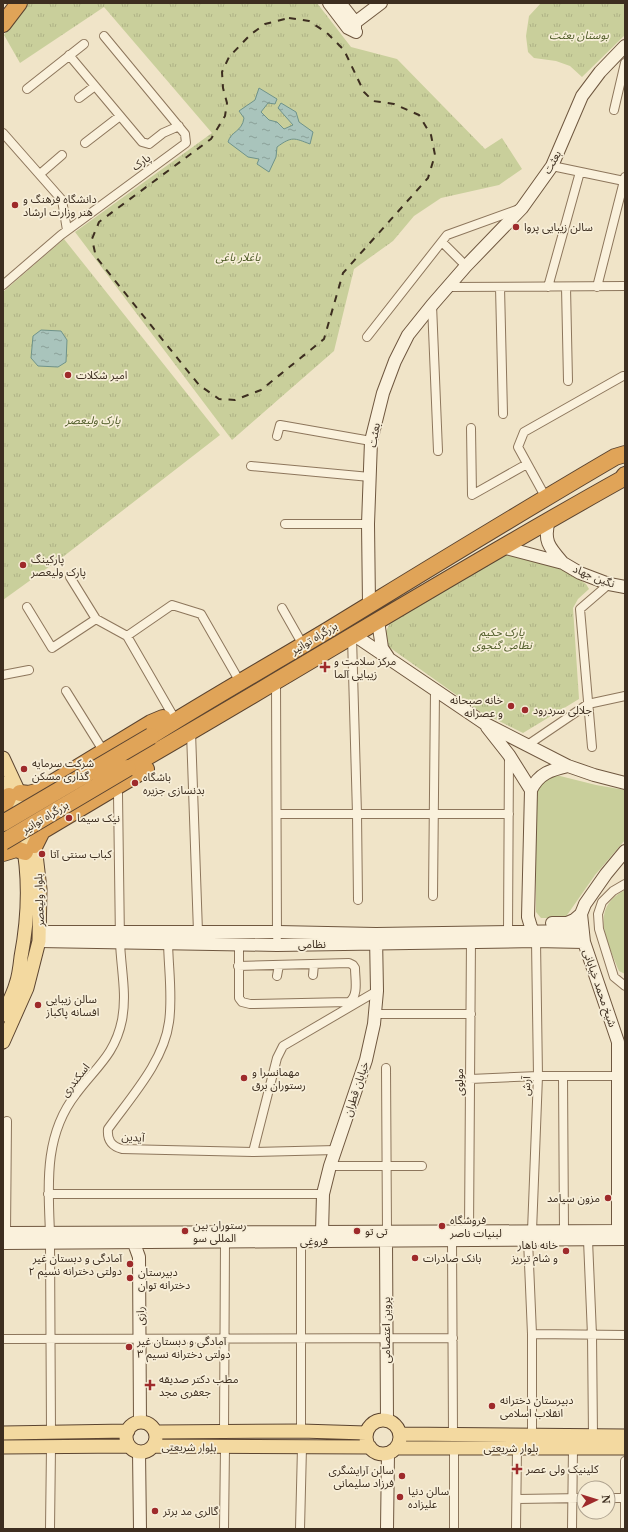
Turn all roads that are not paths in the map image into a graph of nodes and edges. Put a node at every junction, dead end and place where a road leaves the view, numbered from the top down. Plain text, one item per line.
1 (19, 3) edge
2 (329, 3) edge
3 (340, 3) edge
4 (381, 3) edge
5 (3, 24) edge
6 (351, 25) junction
7 (104, 36) dead end
8 (84, 44) dead end
9 (625, 46) edge
10 (69, 55) junction
11 (625, 63) edge
12 (95, 86) junction
13 (27, 89) dead end
14 (79, 98) dead end
15 (614, 110) dead end
16 (120, 116) junction
17 (179, 126) junction
18 (3, 133) edge
19 (85, 142) dead end
20 (62, 155) dead end
21 (552, 166) junction
22 (580, 172) junction
23 (40, 174) junction
24 (624, 179) edge
25 (522, 208) junction
26 (67, 230) junction
27 (442, 242) junction
28 (466, 266) junction
29 (3, 285) edge
30 (500, 286) junction
31 (625, 286) edge
32 (448, 287) junction
33 (548, 287) junction
34 (566, 287) junction
35 (597, 287) junction
36 (432, 305) junction
37 (366, 337) dead end
38 (625, 376) edge
39 (568, 381) dead end
40 (503, 414) dead end
41 (471, 428) dead end
42 (277, 436) dead end
43 (371, 441) junction
44 (625, 443) edge
45 (438, 451) dead end
46 (620, 455) edge
47 (527, 464) junction
48 (251, 466) dead end
49 (370, 477) junction
50 (624, 478) edge
51 (546, 498) junction
52 (548, 520) junction
53 (285, 524) dead end
54 (368, 524) junction
55 (502, 546) junction
56 (563, 563) junction
57 (70, 577) dead end
58 (608, 584) junction
59 (625, 587) edge
60 (369, 604) junction
61 (27, 607) dead end
62 (282, 608) dead end
63 (96, 619) junction
64 (378, 621) junction
65 (127, 636) junction
66 (353, 636) junction
67 (303, 644) junction
68 (389, 658) junction
69 (29, 670) dead end
70 (3, 675) edge
71 (240, 682) junction
72 (276, 682) junction
73 (66, 691) dead end
74 (435, 691) junction
75 (625, 696) edge
76 (588, 704) junction
77 (199, 706) junction
78 (172, 714) junction
79 (484, 723) junction
80 (189, 733) junction
81 (526, 746) junction
82 (592, 746) dead end
83 (104, 752) junction
84 (509, 755) junction
85 (3, 758) edge
86 (568, 766) junction
87 (625, 783) edge
88 (531, 790) junction
89 (39, 792) junction
90 (118, 794) dead end
91 (9, 796) edge
92 (277, 814) junction
93 (357, 814) junction
94 (433, 814) junction
95 (509, 814) junction
96 (56, 822) junction
97 (3, 823) edge
98 (3, 832) edge
99 (30, 848) junction
100 (4, 849) edge
101 (625, 851) edge
102 (625, 884) edge
103 (433, 896) dead end
104 (358, 900) dead end
105 (581, 914) junction
106 (528, 917) junction
107 (278, 932) junction
108 (508, 933) junction
109 (39, 936) junction
110 (204, 936) junction
111 (534, 936) junction
112 (583, 937) junction
113 (120, 938) junction
114 (168, 938) junction
115 (471, 938) junction
116 (376, 939) junction
117 (239, 944) junction
118 (277, 944) junction
119 (314, 964) junction
120 (279, 965) junction
121 (238, 966) junction
122 (313, 975) dead end
123 (277, 976) dead end
124 (625, 986) edge
125 (377, 991) junction
126 (9, 1010) edge
127 (375, 1014) junction
128 (471, 1014) junction
129 (622, 1041) edge
130 (3, 1042) edge
131 (386, 1068) dead end
132 (538, 1076) junction
133 (563, 1076) junction
134 (618, 1076) junction
135 (470, 1079) junction
136 (7, 1121) dead end
137 (336, 1150) junction
138 (253, 1152) junction
139 (330, 1166) junction
140 (386, 1166) junction
141 (422, 1166) dead end
142 (48, 1194) junction
143 (324, 1194) junction
144 (469, 1231) junction
145 (564, 1231) junction
146 (322, 1232) junction
147 (623, 1234) edge
148 (4, 1236) edge
149 (386, 1236) junction
150 (530, 1236) junction
151 (139, 1237) junction
152 (50, 1238) junction
153 (452, 1240) junction
154 (588, 1240) junction
155 (301, 1241) junction
156 (224, 1242) junction
157 (532, 1334) junction
158 (592, 1335) junction
159 (625, 1335) edge
160 (140, 1338) junction
161 (224, 1338) junction
162 (301, 1338) junction
163 (386, 1338) junction
164 (453, 1338) junction
165 (3, 1339) edge
166 (50, 1339) junction
167 (387, 1420) junction
168 (140, 1422) junction
169 (128, 1431) junction
170 (301, 1431) junction
171 (51, 1432) junction
172 (155, 1432) junction
173 (224, 1432) junction
174 (3, 1433) edge
175 (366, 1433) junction
176 (400, 1434) junction
177 (594, 1436) junction
178 (625, 1436) edge
179 (536, 1440) junction
180 (454, 1441) junction
181 (153, 1446) junction
182 (3, 1447) edge
183 (51, 1447) junction
184 (225, 1447) junction
185 (302, 1447) junction
186 (370, 1447) junction
187 (517, 1448) junction
188 (573, 1448) junction
189 (625, 1448) edge
190 (134, 1449) junction
191 (392, 1451) junction
192 (625, 1461) edge
193 (573, 1498) junction
194 (625, 1498) edge
195 (517, 1499) junction
196 (50, 1529) edge
197 (140, 1529) edge
198 (224, 1529) edge
199 (300, 1529) edge
200 (387, 1529) edge
201 (454, 1529) edge
202 (516, 1529) edge
203 (572, 1529) edge
204 (625, 1529) edge

1 - 5 highway
2 - 6 main road
3 - 6 main road
4 - 6 main road
7 - 17 street, پارک
8 - 10 street
9 - 21 main road, بعثت
10 - 12 street
10 - 13 street
11 - 15 street
12 - 14 street
12 - 16 street
16 - 17 street
16 - 19 street
17 - 26 street, پارک
18 - 23 street
20 - 23 street
21 - 22 street
21 - 25 main road, بعثت
22 - 24 street
22 - 33 street
23 - 26 street
24 - 35 street
25 - 27 street
25 - 28 main road, بعثت
26 - 29 street, پارک
27 - 28 street
27 - 37 street
28 - 32 main road, بعثت
30 - 32 street
30 - 33 street
30 - 40 street
31 - 35 street
32 - 36 main road, بعثت
33 - 34 street
34 - 35 street
34 - 39 street
36 - 43 main road, بعثت
36 - 45 street
38 - 47 street
41 - 47 street
42 - 43 street
43 - 49 main road, بعثت
44 - 46 highway
46 - 51 highway, بزرگراه توانیر
47 - 51 street
48 - 49 street
49 - 54 main road, بعثت
50 - 52 highway, بزرگراه توانیر
51 - 60 highway, بزرگراه توانیر
52 - 55 highway, بزرگراه توانیر
52 - 56 main road
53 - 54 street
54 - 60 main road, بعثت
55 - 56 main road
55 - 64 highway, بزرگراه توانیر
56 - 58 main road, نگین جهاد
57 - 63 street
58 - 59 main road, نگین جهاد
58 - 76 street
60 - 67 highway, بزرگراه توانیر
61 - 63 street
62 - 67 street
63 - 65 street
64 - 66 highway, بزرگراه توانیر
64 - 68 main road
65 - 71 street
65 - 78 street
66 - 68 main road
66 - 72 highway, بزرگراه توانیر
66 - 93 street
67 - 71 highway, بزرگراه توانیر
68 - 74 main road
69 - 70 street
71 - 77 highway, بزرگراه توانیر
72 - 80 highway, بزرگراه توانیر
72 - 92 street
73 - 83 street
74 - 79 main road
74 - 94 street
75 - 76 street
76 - 81 street
76 - 82 street
77 - 78 highway
77 - 97 highway, بزرگراه توانیر, bridge
78 - 83 highway
79 - 81 main road
79 - 84 main road
80 - 96 highway
80 - 100 highway, بزرگراه توانیر, bridge
80 - 110 street
81 - 86 main road
83 - 89 highway
84 - 88 main road
84 - 95 street
85 - 91 main road, بلوار ولیعصر
86 - 87 main road
86 - 88 main road
88 - 106 main road
89 - 91 highway
89 - 96 highway
90 - 113 street, اسکندری
91 - 99 main road, بلوار ولیعصر
92 - 93 street
92 - 107 street
93 - 94 street
93 - 104 street
94 - 95 street
94 - 103 street
95 - 108 street
96 - 99 highway
98 - 100 highway
99 - 100 highway
99 - 109 main road, بلوار ولیعصر
99 - 126 main road, بلوار ولیعصر
101 - 105 main road
102 - 124 street
105 - 106 main road
105 - 112 main road, شیخ محمد خیابانی
106 - 111 main road
107 - 110 main road, نظامی
107 - 116 main road, نظامی
107 - 118 street
108 - 111 main road, نظامی
108 - 115 main road, نظامی
109 - 113 main road, نظامی
109 - 126 main road, بلوار ولیعصر
110 - 114 main road, نظامی
110 - 117 main road, نظامی
111 - 112 main road, نظامی
111 - 115 main road, نظامی
111 - 132 street, آرش
112 - 129 main road, شیخ محمد خیابانی
113 - 114 main road, نظامی
113 - 142 street, اسکندری
114 - 138 street, آیدین
115 - 116 main road, نظامی
115 - 128 street, مولوی
116 - 118 main road, نظامی
116 - 125 main road, خیابان قطران
117 - 118 main road, نظامی
117 - 121 street
119 - 120 street
119 - 121 street
119 - 122 street
120 - 121 street
120 - 123 street
125 - 127 main road, خیابان قطران
125 - 138 street
126 - 130 main road, بلوار ولیعصر
127 - 128 street
127 - 137 main road, خیابان قطران
128 - 135 street, مولوی
129 - 134 main road, شیخ محمد خیابانی
131 - 140 street
132 - 133 street
132 - 135 street
132 - 150 street, آرش
133 - 134 street
133 - 145 street
134 - 147 main road, شیخ محمد خیابانی
135 - 144 street, مولوی
136 - 148 street
137 - 138 street, آیدین
137 - 139 main road, خیابان قطران
139 - 140 street
139 - 143 main road, خیابان قطران
140 - 141 street
140 - 149 street
142 - 143 street
142 - 152 street, اسکندری
143 - 146 main road, خیابان قطران
144 - 149 main road, فروغى
144 - 150 main road, فروغى
145 - 147 main road, فروغى
145 - 150 main road, فروغى
146 - 149 main road, فروغى
146 - 151 main road, فروغى
147 - 154 main road, فروغى
148 - 152 main road, فروغى
149 - 153 main road, فروغى
149 - 155 main road, فروغى
149 - 163 main road, پروین اعتصامى
150 - 153 main road, فروغى
150 - 154 main road, فروغى
150 - 157 street, آرش
151 - 152 main road, فروغى
151 - 156 main road, فروغى
151 - 160 main road, رازی
152 - 166 street, اسکندری
153 - 164 street
154 - 158 street
155 - 156 main road, فروغى
155 - 162 street
156 - 161 street
157 - 158 street
157 - 179 street, آرش
158 - 159 street
158 - 177 street
160 - 161 street
160 - 166 street
160 - 168 main road, رازی
161 - 162 street
161 - 173 street
162 - 163 street
162 - 170 street
163 - 164 street
163 - 167 main road, پروین اعتصامى
164 - 180 street
165 - 166 street
166 - 171 street, اسکندری
167 - 175 main road
167 - 176 main road
168 - 169 main road
168 - 172 main road
169 - 171 main road
169 - 190 main road
170 - 173 main road, بلوار شریعتى
170 - 175 main road, بلوار شریعتى
171 - 174 main road
172 - 173 main road, بلوار شریعتى
172 - 181 main road
175 - 186 main road
176 - 180 main road, بلوار شریعتى
176 - 191 main road
177 - 178 main road, بلوار شریعتى
177 - 179 main road, بلوار شریعتى
179 - 180 main road, بلوار شریعتى
179 - 187 main road, بلوار شریعتى
179 - 188 main road, بلوار شریعتى
180 - 187 main road, بلوار شریعتى
180 - 191 main road, بلوار شریعتى
180 - 201 street
181 - 184 main road, بلوار شریعتى
181 - 190 main road
182 - 183 main road
183 - 190 main road
183 - 196 street
184 - 185 main road, بلوار شریعتى
184 - 198 street
185 - 186 main road, بلوار شریعتى
185 - 199 street
186 - 191 main road
187 - 195 street
188 - 189 main road, بلوار شریعتى
188 - 193 street
190 - 197 main road
191 - 200 main road
192 - 194 street
193 - 195 street
193 - 203 street
194 - 204 street
195 - 202 street

